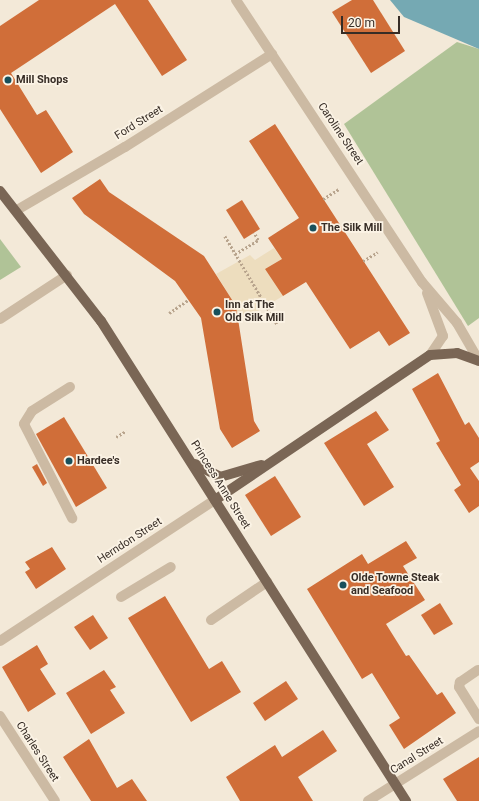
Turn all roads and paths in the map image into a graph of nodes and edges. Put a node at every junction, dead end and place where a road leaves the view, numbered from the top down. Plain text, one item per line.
1 (236, 0) edge
2 (272, 54) junction
3 (339, 189) dead end
4 (0, 191) edge
5 (323, 199) dead end
6 (17, 210) junction
7 (254, 233) dead end
8 (224, 236) dead end
9 (378, 252) dead end
10 (235, 254) junction
11 (363, 261) dead end
12 (67, 275) junction
13 (422, 282) junction
14 (188, 300) dead end
15 (169, 313) dead end
16 (0, 319) edge
17 (277, 324) dead end
18 (430, 355) junction
19 (479, 361) edge
20 (70, 387) dead end
21 (126, 431) dead end
22 (116, 437) dead end
23 (190, 461) junction
24 (274, 461) junction
25 (215, 500) junction
26 (72, 518) dead end
27 (171, 567) dead end
28 (267, 582) junction
29 (121, 597) dead end
30 (211, 620) dead end
31 (0, 641) edge
32 (478, 670) edge
33 (0, 716) edge
34 (479, 719) edge
35 (479, 731) edge
36 (395, 784) junction
37 (55, 801) edge
38 (368, 801) edge
39 (406, 801) edge

1 - 2 street, Caroline Street
2 - 6 street, Ford Street
2 - 13 street, Caroline Street
3 - 5 path
4 - 6 main road, Princess Anne Street
6 - 12 main road, Princess Anne Street
7 - 10 path
8 - 10 path
9 - 11 path
10 - 17 path
12 - 16 street
12 - 23 main road, Princess Anne Street
13 - 18 street, Caroline Street
13 - 19 street, Caroline Street
14 - 15 path
18 - 19 main road
18 - 24 main road, Herndon Street
20 - 26 street
21 - 22 path
23 - 24 main road, Herndon Street
23 - 25 main road, Princess Anne Street
24 - 25 main road, Herndon Street
25 - 28 main road, Princess Anne Street
25 - 31 street, Herndon Street
27 - 29 street
28 - 30 street
28 - 36 main road, Princess Anne Street
32 - 34 street
33 - 37 street, Charles Street
35 - 36 street, Canal Street
36 - 38 street, Canal Street
36 - 39 main road, Princess Anne Street

